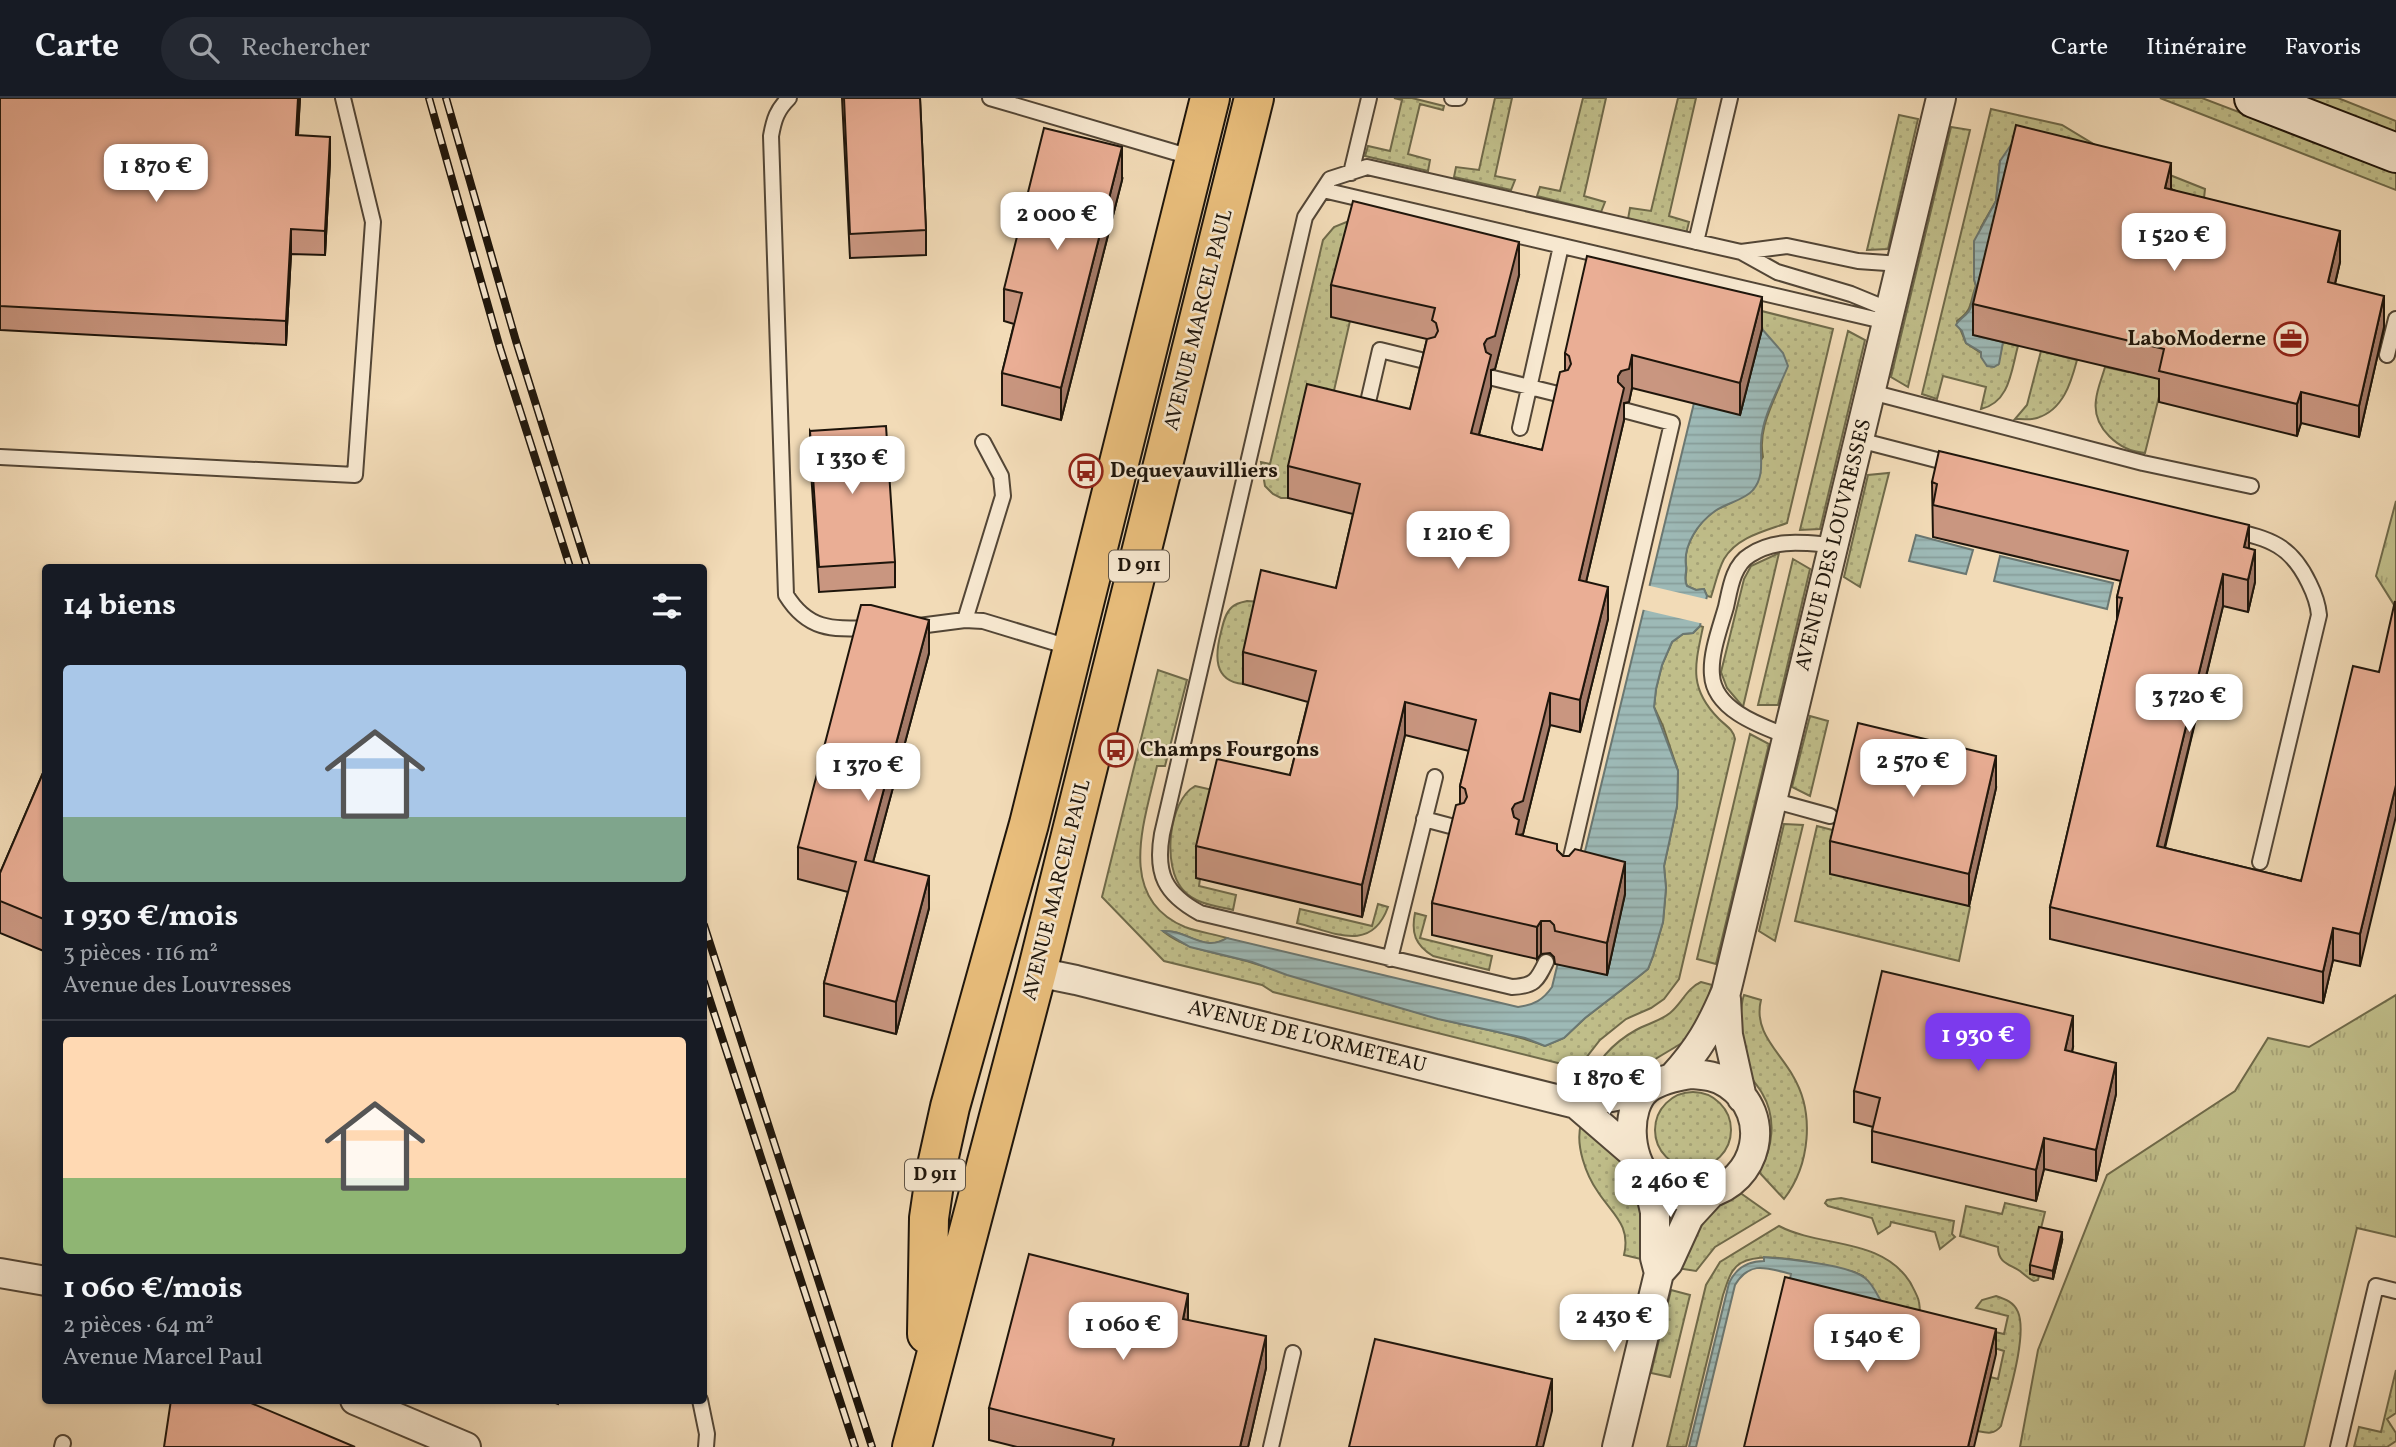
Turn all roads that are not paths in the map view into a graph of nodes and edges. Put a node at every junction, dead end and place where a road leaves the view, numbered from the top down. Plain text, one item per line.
1 (343, 98) edge
2 (789, 98) edge
3 (990, 98) edge
4 (1210, 98) edge
5 (1254, 98) edge
6 (1369, 98) edge
7 (1452, 98) edge
8 (1459, 98) edge
9 (1730, 98) edge
10 (1941, 98) edge
11 (2255, 98) edge
12 (2396, 153) edge
13 (1195, 158) junction
14 (1351, 173) junction
15 (1323, 190) junction
16 (1696, 242) junction
17 (1561, 246) junction
18 (1741, 252) junction
19 (1901, 264) junction
20 (1889, 316) junction
21 (2396, 319) edge
22 (2388, 355) dead end
23 (1429, 362) edge
24 (1493, 378) dead end
25 (1529, 387) junction
26 (1871, 392) junction
27 (1562, 395) edge
28 (1627, 411) dead end
29 (1365, 415) edge
30 (1520, 428) dead end
31 (1859, 440) junction
32 (983, 442) dead end
33 (0, 457) edge
34 (1967, 468) edge
35 (2251, 486) dead end
36 (2224, 528) edge
37 (1833, 545) junction
38 (965, 620) junction
39 (1074, 648) junction
40 (1787, 736) junction
41 (1434, 777) dead end
42 (1772, 800) junction
43 (1830, 816) dead end
44 (1424, 820) junction
45 (1458, 828) edge
46 (2260, 862) dead end
47 (1566, 879) edge
48 (1390, 959) junction
49 (990, 962) junction
50 (1546, 962) dead end
51 (1037, 972) junction
52 (1726, 992) junction
53 (1674, 1077) junction
54 (1646, 1090) junction
55 (1742, 1098) junction
56 (1576, 1104) junction
57 (1641, 1165) junction
58 (1712, 1192) junction
59 (0, 1273) edge
60 (1659, 1273) junction
61 (42, 1280) edge
62 (2396, 1291) edge
63 (1293, 1353) dead end
64 (925, 1396) junction
65 (364, 1404) edge
66 (700, 1404) edge
67 (466, 1447) edge
68 (706, 1447) edge
69 (912, 1447) edge
70 (1271, 1447) edge
71 (1617, 1447) edge
72 (2338, 1447) edge

1 - 33 lane
2 - 38 lane
3 - 13 lane
4 - 13 main road, AVENUE MARCEL PAUL / D 911
5 - 51 main road, AVENUE MARCEL PAUL / D 911
6 - 14 lane
7 - 8 lane
9 - 16 lane
10 - 19 street, AVENUE DES LOUVRESSES
11 - 12 main road
13 - 39 main road, AVENUE MARCEL PAUL / D 911
14 - 15 lane
14 - 16 lane
15 - 17 lane
15 - 48 lane
16 - 18 lane
17 - 20 lane
17 - 25 lane
18 - 19 lane
18 - 20 lane
19 - 20 street, AVENUE DES LOUVRESSES
20 - 26 street, AVENUE DES LOUVRESSES
21 - 22 lane
23 - 29 lane
24 - 25 lane
25 - 27 lane
25 - 30 lane
26 - 31 street, AVENUE DES LOUVRESSES
26 - 35 lane
28 - 47 lane
31 - 34 lane
31 - 37 street, AVENUE DES LOUVRESSES
32 - 38 lane
36 - 46 lane
37 - 40 street, AVENUE DES LOUVRESSES
37 - 40 lane
38 - 39 lane
39 - 49 main road, AVENUE MARCEL PAUL / D 911
40 - 42 street, AVENUE DES LOUVRESSES
41 - 44 lane
42 - 43 lane
42 - 52 street, AVENUE DES LOUVRESSES
44 - 45 lane
44 - 48 lane
48 - 50 lane
49 - 51 main road
49 - 64 main road, AVENUE MARCEL PAUL / D 911
51 - 56 street, AVENUE DE L'ORMETEAU
51 - 64 main road, AVENUE MARCEL PAUL / D 911
52 - 53 street, AVENUE DES LOUVRESSES
52 - 55 street, AVENUE DES LOUVRESSES
53 - 54 street
53 - 55 street
54 - 56 street, AVENUE DE L'ORMETEAU
54 - 57 street
55 - 58 street
56 - 57 street, AVENUE DE L'ORMETEAU
57 - 58 street
57 - 60 street
58 - 60 street
59 - 61 street
60 - 71 street
62 - 72 lane
63 - 70 lane
64 - 69 main road, AVENUE MARCEL PAUL / D 911
65 - 67 street
66 - 68 lane

